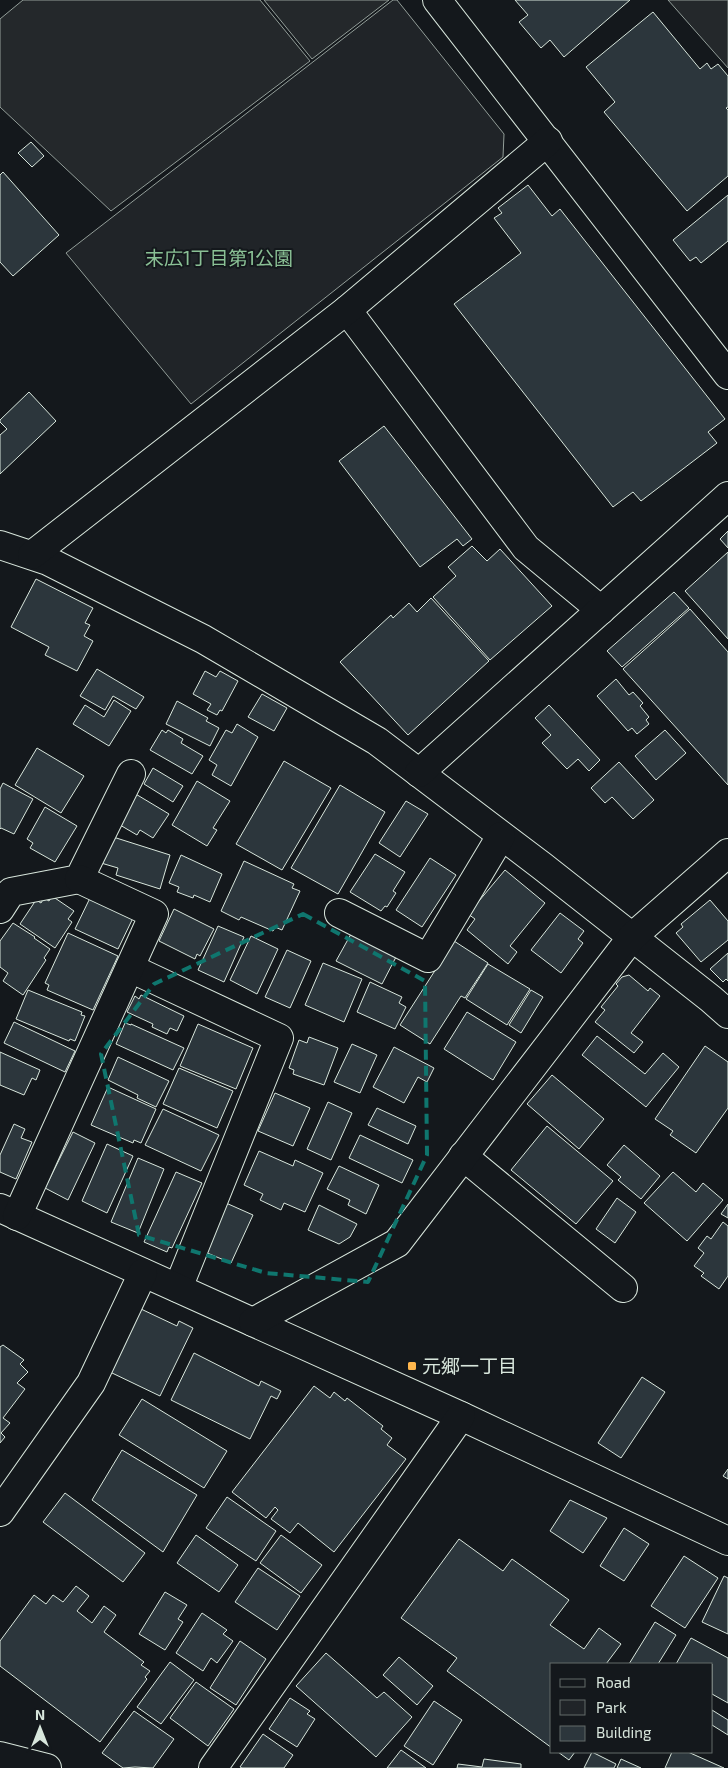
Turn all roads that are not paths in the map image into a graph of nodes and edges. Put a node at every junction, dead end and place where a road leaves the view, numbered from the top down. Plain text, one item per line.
1 (437, 0) edge
2 (548, 141) junction
3 (346, 310) junction
4 (728, 375) edge
5 (728, 496) edge
6 (0, 545) edge
7 (32, 555) junction
8 (601, 610) junction
9 (419, 773) junction
10 (132, 774) dead end
11 (501, 836) junction
12 (728, 853) edge
13 (79, 879) junction
14 (0, 909) edge
15 (339, 913) dead end
16 (632, 937) junction
17 (130, 968) junction
18 (728, 1014) edge
19 (463, 1156) junction
20 (9, 1212) edge
21 (143, 1272) junction
22 (178, 1288) junction
23 (623, 1288) dead end
24 (252, 1322) junction
25 (461, 1416) junction
26 (0, 1512) edge
27 (728, 1542) edge
28 (0, 1756) edge
29 (47, 1768) edge
30 (213, 1768) edge

1 - 2 street
2 - 3 street
2 - 4 street
3 - 7 street
3 - 8 street
5 - 8 street
6 - 7 street
7 - 9 street
8 - 9 street
9 - 11 street
10 - 13 street
11 - 15 street
11 - 16 street
12 - 16 street
13 - 14 street
13 - 17 street
16 - 18 street
16 - 19 street
17 - 20 street
17 - 22 street
19 - 23 street
19 - 24 street
20 - 21 street
21 - 22 street
21 - 26 street
22 - 24 street
24 - 25 street
25 - 27 street
25 - 30 street
28 - 29 street

